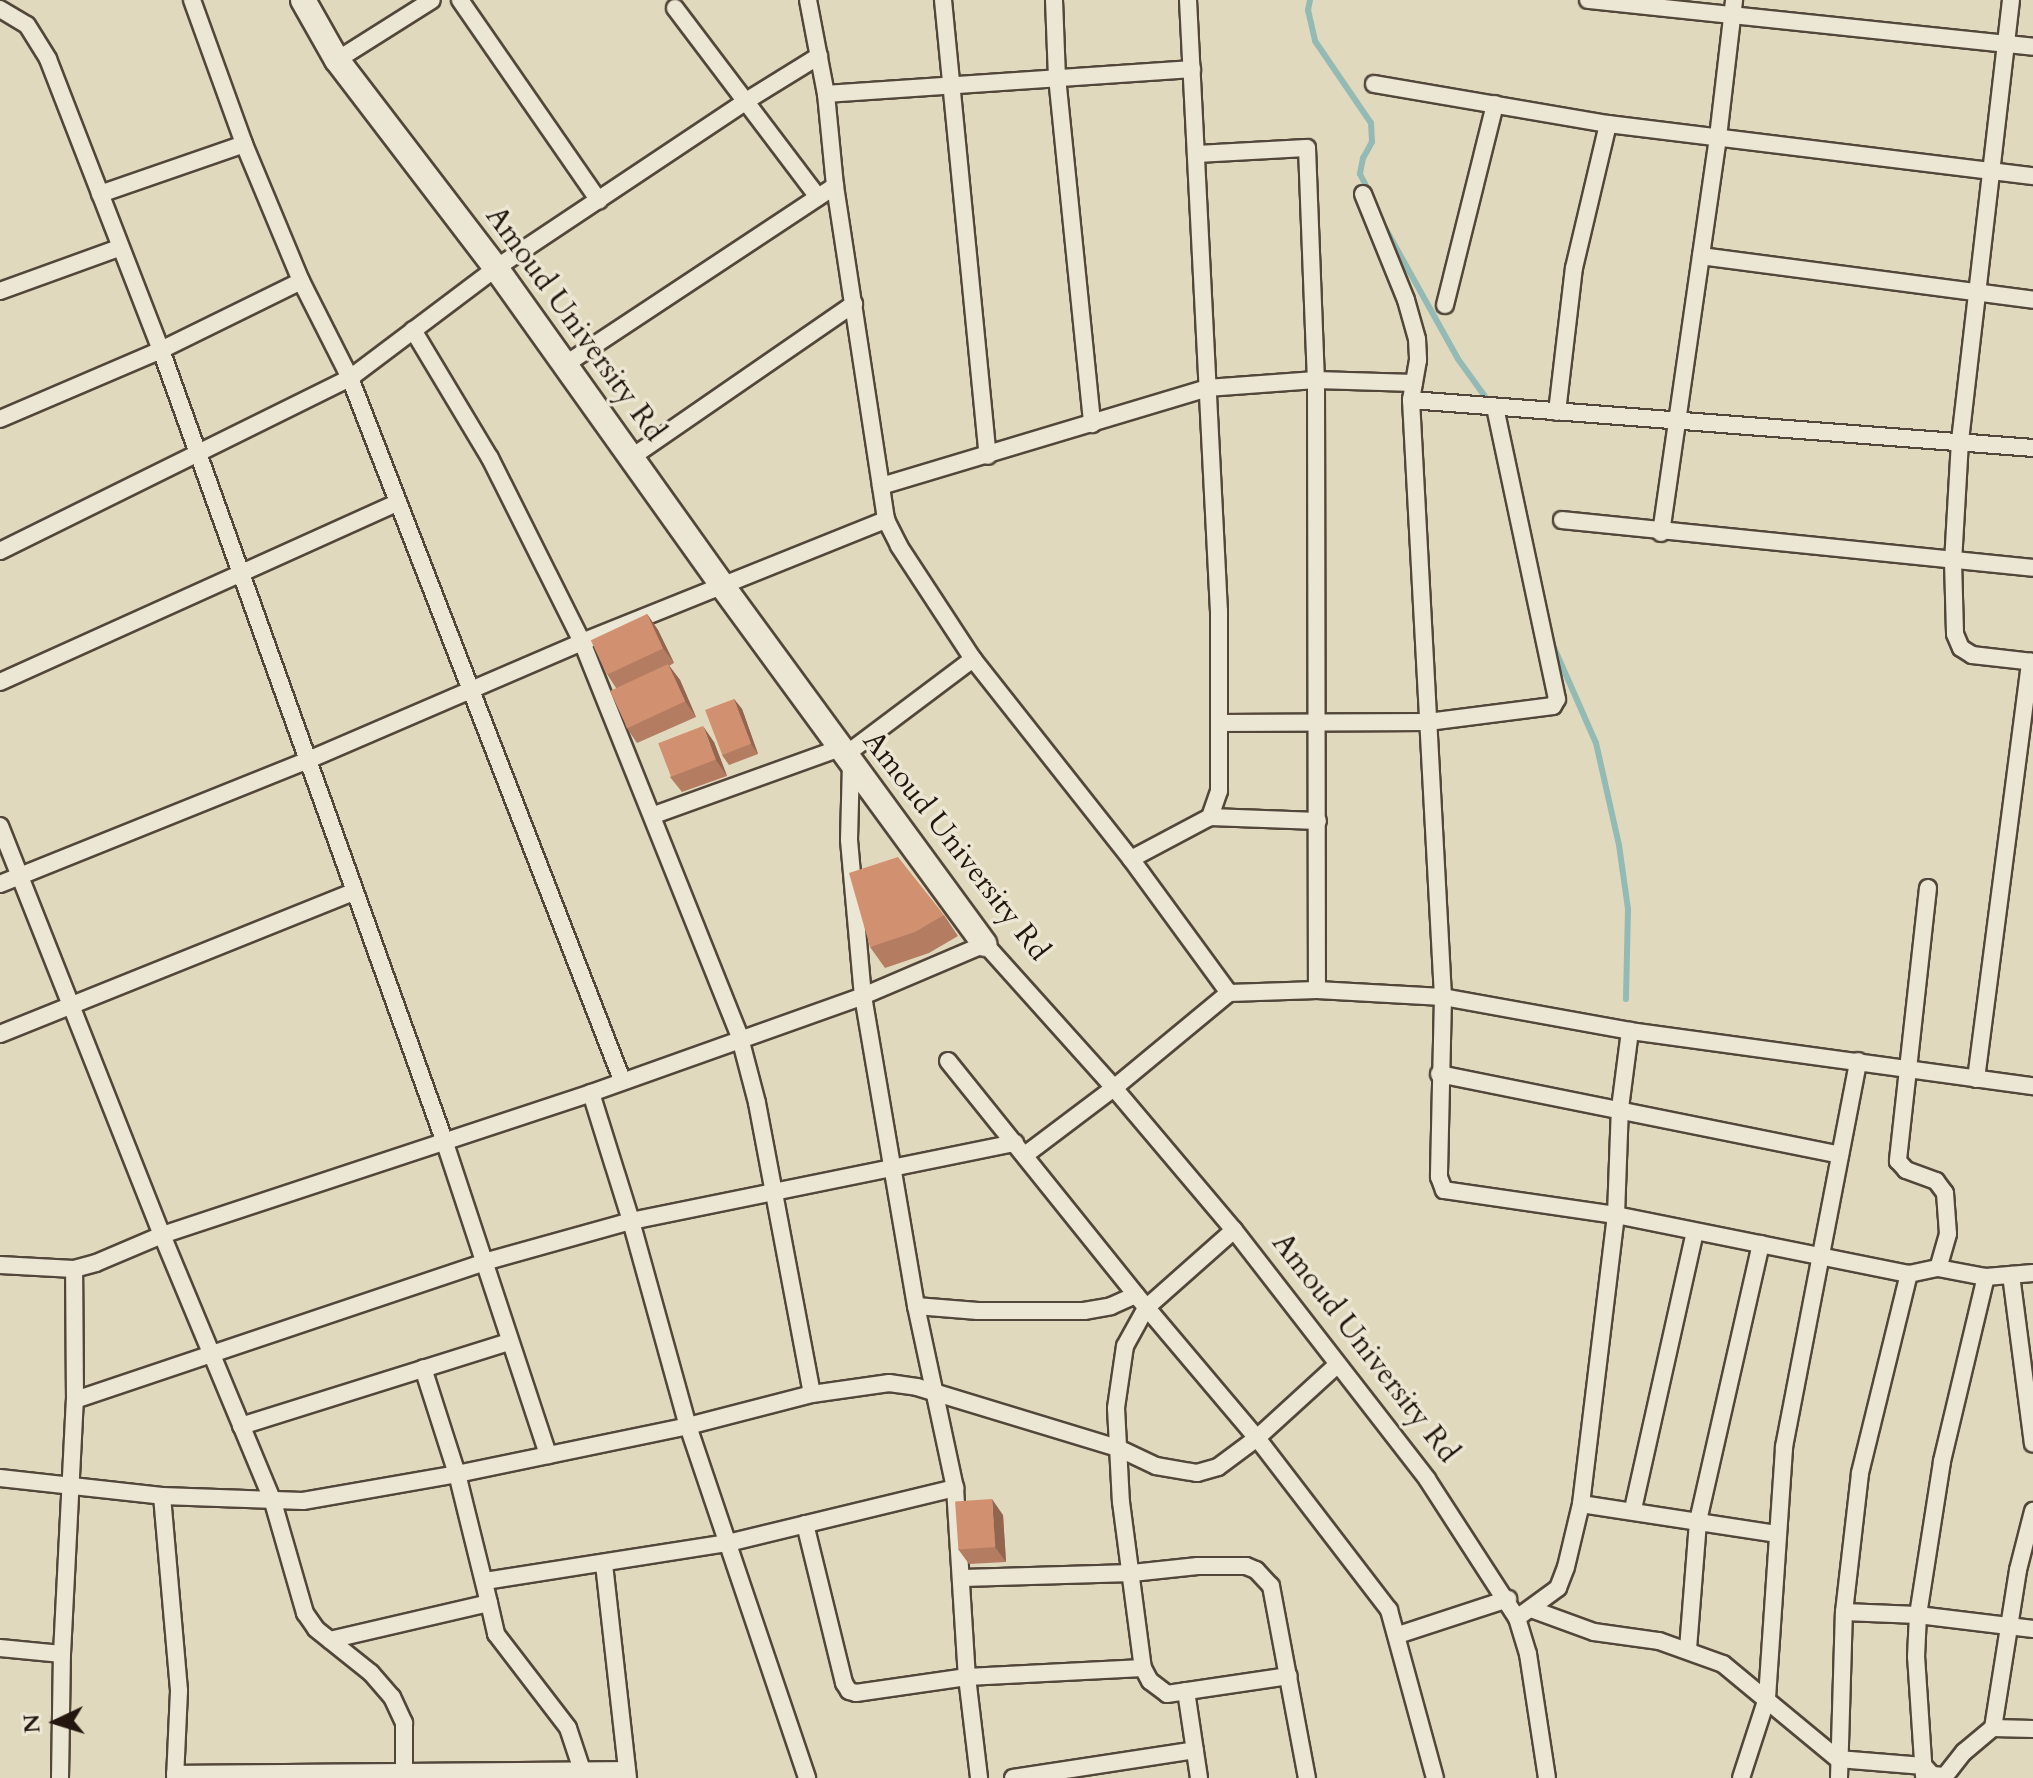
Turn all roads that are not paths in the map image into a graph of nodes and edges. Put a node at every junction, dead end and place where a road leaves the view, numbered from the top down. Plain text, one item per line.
1 (192, 0) edge
2 (303, 0) edge
3 (432, 0) edge
4 (460, 0) edge
5 (808, 0) edge
6 (943, 0) edge
7 (1054, 0) edge
8 (1188, 0) edge
9 (1588, 0) edge
10 (2011, 0) edge
11 (4, 7) edge
12 (675, 8) dead end
13 (1733, 8) edge
14 (2005, 47) junction
15 (2033, 47) edge
16 (819, 56) junction
17 (337, 60) junction
18 (1192, 69) junction
19 (1057, 77) junction
20 (951, 84) junction
21 (1374, 84) dead end
22 (826, 94) junction
23 (746, 101) junction
24 (1495, 104) junction
25 (1608, 124) junction
26 (1718, 137) junction
27 (244, 144) junction
28 (1196, 154) junction
29 (1991, 170) junction
30 (2033, 176) edge
31 (835, 186) junction
32 (100, 194) junction
33 (1363, 194) dead end
34 (818, 197) junction
35 (599, 201) junction
36 (119, 248) junction
37 (1701, 256) junction
38 (496, 268) junction
39 (301, 281) junction
40 (0, 291) edge
41 (1978, 294) junction
42 (2033, 300) edge
43 (854, 304) junction
44 (1445, 305) dead end
45 (413, 330) junction
46 (161, 350) junction
47 (566, 364) junction
48 (350, 378) junction
49 (1316, 380) junction
50 (1207, 388) junction
51 (1412, 392) junction
52 (1495, 408) junction
53 (1557, 412) junction
54 (1678, 418) junction
55 (0, 419) edge
56 (1092, 424) junction
57 (1960, 441) junction
58 (2033, 448) edge
59 (200, 454) junction
60 (988, 456) junction
61 (632, 457) junction
62 (881, 486) junction
63 (398, 502) junction
64 (886, 520) junction
65 (1562, 520) dead end
66 (1661, 533) junction
67 (0, 551) edge
68 (1953, 561) junction
69 (2033, 568) edge
70 (242, 570) junction
71 (724, 588) junction
72 (582, 642) junction
73 (973, 659) junction
74 (2032, 662) edge
75 (0, 682) edge
76 (469, 690) junction
77 (1428, 722) junction
78 (1219, 723) junction
79 (1318, 723) junction
80 (845, 755) junction
81 (306, 761) junction
82 (654, 815) junction
83 (1210, 817) junction
84 (1318, 821) junction
85 (0, 826) edge
86 (1131, 859) junction
87 (21, 876) junction
88 (0, 884) edge
89 (1928, 888) dead end
90 (353, 892) junction
91 (985, 944) junction
92 (1317, 990) junction
93 (1229, 993) junction
94 (863, 996) junction
95 (1443, 997) junction
96 (71, 1004) junction
97 (1630, 1031) junction
98 (0, 1034) edge
99 (740, 1038) junction
100 (948, 1061) dead end
101 (1858, 1061) junction
102 (1907, 1069) junction
103 (1439, 1074) junction
104 (1976, 1079) junction
105 (622, 1080) junction
106 (2033, 1086) edge
107 (1114, 1088) junction
108 (591, 1093) junction
109 (1620, 1108) junction
110 (444, 1140) junction
111 (1020, 1149) junction
112 (1840, 1155) junction
113 (892, 1171) junction
114 (774, 1190) junction
115 (1616, 1215) junction
116 (631, 1221) junction
117 (1234, 1230) junction
118 (1695, 1232) junction
119 (162, 1235) junction
120 (1761, 1244) junction
121 (1819, 1256) junction
122 (484, 1262) junction
123 (0, 1265) edge
124 (1938, 1268) junction
125 (74, 1269) junction
126 (2033, 1273) edge
127 (1909, 1274) junction
128 (2011, 1275) junction
129 (1986, 1277) junction
130 (1141, 1302) junction
131 (916, 1306) junction
132 (509, 1342) junction
133 (213, 1355) junction
134 (1337, 1365) junction
135 (423, 1368) junction
136 (812, 1394) junction
137 (936, 1395) junction
138 (75, 1400) junction
139 (241, 1426) junction
140 (688, 1426) junction
141 (1257, 1438) junction
142 (2033, 1444) edge
143 (1118, 1448) junction
144 (548, 1455) junction
145 (457, 1474) junction
146 (0, 1478) edge
147 (69, 1486) junction
148 (955, 1488) junction
149 (162, 1496) junction
150 (273, 1502) junction
151 (1581, 1504) junction
152 (1633, 1509) junction
153 (2033, 1511) edge
154 (1698, 1521) junction
155 (805, 1524) junction
156 (1778, 1534) junction
157 (728, 1543) junction
158 (604, 1564) junction
159 (2026, 1571) edge
160 (1132, 1573) junction
161 (963, 1578) junction
162 (485, 1581) junction
163 (1508, 1599) junction
164 (489, 1603) junction
165 (1844, 1612) junction
166 (1524, 1613) junction
167 (1918, 1615) junction
168 (2012, 1627) junction
169 (2033, 1629) edge
170 (1398, 1635) junction
171 (330, 1640) junction
172 (0, 1648) edge
173 (1688, 1649) junction
174 (62, 1654) junction
175 (1143, 1668) junction
176 (1289, 1676) junction
177 (967, 1677) junction
178 (1186, 1691) junction
179 (1767, 1698) junction
180 (1993, 1728) junction
181 (2033, 1729) edge
182 (1195, 1750) junction
183 (1838, 1759) junction
184 (582, 1770) junction
185 (404, 1772) junction
186 (1924, 1772) edge
187 (627, 1774) edge
188 (175, 1776) edge
189 (60, 1778) edge
190 (807, 1778) edge
191 (979, 1778) edge
192 (1013, 1778) edge
193 (1199, 1778) edge
194 (1307, 1778) edge
195 (1435, 1778) edge
196 (1547, 1778) edge
197 (1741, 1778) edge
198 (1839, 1778) edge

1 - 27 street
2 - 17 street, Amoud University Rd
3 - 17 street
4 - 35 street
5 - 16 street
6 - 20 street
7 - 19 street
8 - 18 street
9 - 13 street
10 - 14 street
11 - 32 street
12 - 23 street
13 - 14 street
13 - 26 street
14 - 15 street
14 - 29 street
16 - 22 street
16 - 23 street
17 - 38 street, Amoud University Rd
18 - 19 street
18 - 28 street
19 - 20 street
19 - 56 street
20 - 22 street
20 - 60 street
21 - 24 street
22 - 31 street
23 - 34 street
23 - 35 street
24 - 25 street
24 - 44 street
25 - 26 street
25 - 53 street
26 - 29 street
26 - 37 street
27 - 32 street
27 - 39 street
28 - 49 street
28 - 50 street
29 - 30 street
29 - 41 street
31 - 34 street
31 - 43 street
32 - 36 street
33 - 51 street
34 - 47 street
35 - 38 street
36 - 40 street
36 - 46 street
37 - 41 street
37 - 54 street
38 - 45 street
38 - 47 street, Amoud University Rd
39 - 46 street
39 - 48 street
41 - 42 street
41 - 57 street
43 - 61 street
43 - 62 street
45 - 48 street
45 - 72 street
46 - 55 street
46 - 59 street
47 - 61 street, Amoud University Rd
48 - 59 street
48 - 63 street
49 - 50 street
49 - 51 street
49 - 79 street
50 - 56 street
50 - 78 street
51 - 52 street
51 - 77 street
52 - 53 street
52 - 77 street
53 - 54 street
54 - 57 street
54 - 66 street
56 - 60 street
57 - 58 street
57 - 68 street
59 - 67 street
59 - 70 street
60 - 62 street
61 - 71 street, Amoud University Rd
62 - 64 street
63 - 70 street
63 - 76 street
64 - 71 street
64 - 73 street
65 - 66 street
66 - 68 street
68 - 69 street
68 - 74 street
70 - 75 street
70 - 81 street
71 - 72 street
71 - 80 street, Amoud University Rd
72 - 76 street
72 - 82 street
73 - 80 street
73 - 86 street
74 - 104 street
76 - 81 street
76 - 105 street
77 - 79 street
77 - 95 street
78 - 79 street
78 - 83 street
79 - 84 street
80 - 82 street
80 - 91 street, Amoud University Rd
80 - 94 street
81 - 87 street
81 - 90 street
82 - 99 street
83 - 84 street
83 - 86 street
84 - 92 street
85 - 87 street
86 - 93 street
87 - 88 street
87 - 96 street
89 - 102 street
90 - 96 street
90 - 110 street
91 - 94 street
91 - 107 street, Amoud University Rd
92 - 93 street
92 - 95 street
93 - 107 street
94 - 99 street
94 - 113 street
95 - 97 street
95 - 103 street
96 - 98 street
96 - 119 street
97 - 101 street
97 - 109 street
99 - 105 street
99 - 114 street
100 - 111 street
101 - 102 street
101 - 112 street
102 - 104 street
102 - 124 street
103 - 109 street
103 - 115 street
104 - 106 street
105 - 108 street
107 - 111 street
107 - 117 street, Amoud University Rd
108 - 110 street
108 - 116 street
109 - 112 street
109 - 115 street
110 - 119 street
110 - 122 street
111 - 113 street
111 - 130 street
112 - 121 street
113 - 114 street
113 - 131 street
114 - 116 street
114 - 136 street
115 - 118 street
115 - 151 street
116 - 122 street
116 - 140 street
117 - 130 street
117 - 134 street, Amoud University Rd
118 - 120 street
118 - 152 street
119 - 125 street
119 - 133 street
120 - 121 street
120 - 154 street
121 - 127 street
121 - 156 street
122 - 132 street
122 - 133 street
123 - 125 street
124 - 127 street
124 - 129 street
125 - 138 street
126 - 128 street
127 - 165 street
128 - 129 street
128 - 142 street
129 - 167 street
130 - 131 street
130 - 141 street
130 - 143 street
131 - 137 street
132 - 135 street
132 - 144 street
133 - 138 street
133 - 139 street
134 - 141 street
134 - 163 street, Amoud University Rd
135 - 139 street
135 - 145 street
136 - 137 street
136 - 140 street
137 - 143 street
137 - 148 street
138 - 147 street
139 - 150 street
140 - 144 street
140 - 157 street
141 - 143 street
141 - 170 street
143 - 160 street
144 - 145 street
145 - 150 street
145 - 162 street
146 - 147 street
147 - 149 street
147 - 174 street
148 - 155 street
148 - 161 street
149 - 150 street
149 - 188 street
150 - 171 street
151 - 152 street
151 - 166 street
152 - 154 street
153 - 159 street
154 - 156 street
154 - 173 street
155 - 157 street
155 - 177 street
156 - 179 street
157 - 158 street
157 - 190 street
158 - 162 street
158 - 187 street
159 - 168 street
160 - 161 street
160 - 175 street
160 - 176 street
161 - 177 street
162 - 164 street
163 - 166 street, Amoud University Rd
163 - 170 street
164 - 171 street
164 - 184 street
165 - 167 street
165 - 183 street
166 - 173 street
166 - 196 street, Amoud University Rd
167 - 168 street
167 - 186 street
168 - 169 street
168 - 180 street
170 - 195 street
171 - 185 street
172 - 174 street
173 - 179 street
174 - 189 street
175 - 177 street
175 - 178 street
176 - 178 street
176 - 194 street
177 - 191 street
178 - 182 street
179 - 183 street
179 - 197 street
180 - 181 street
180 - 186 street
182 - 192 street
182 - 193 street
183 - 186 street
183 - 198 street
184 - 185 street
184 - 187 street
185 - 188 street

